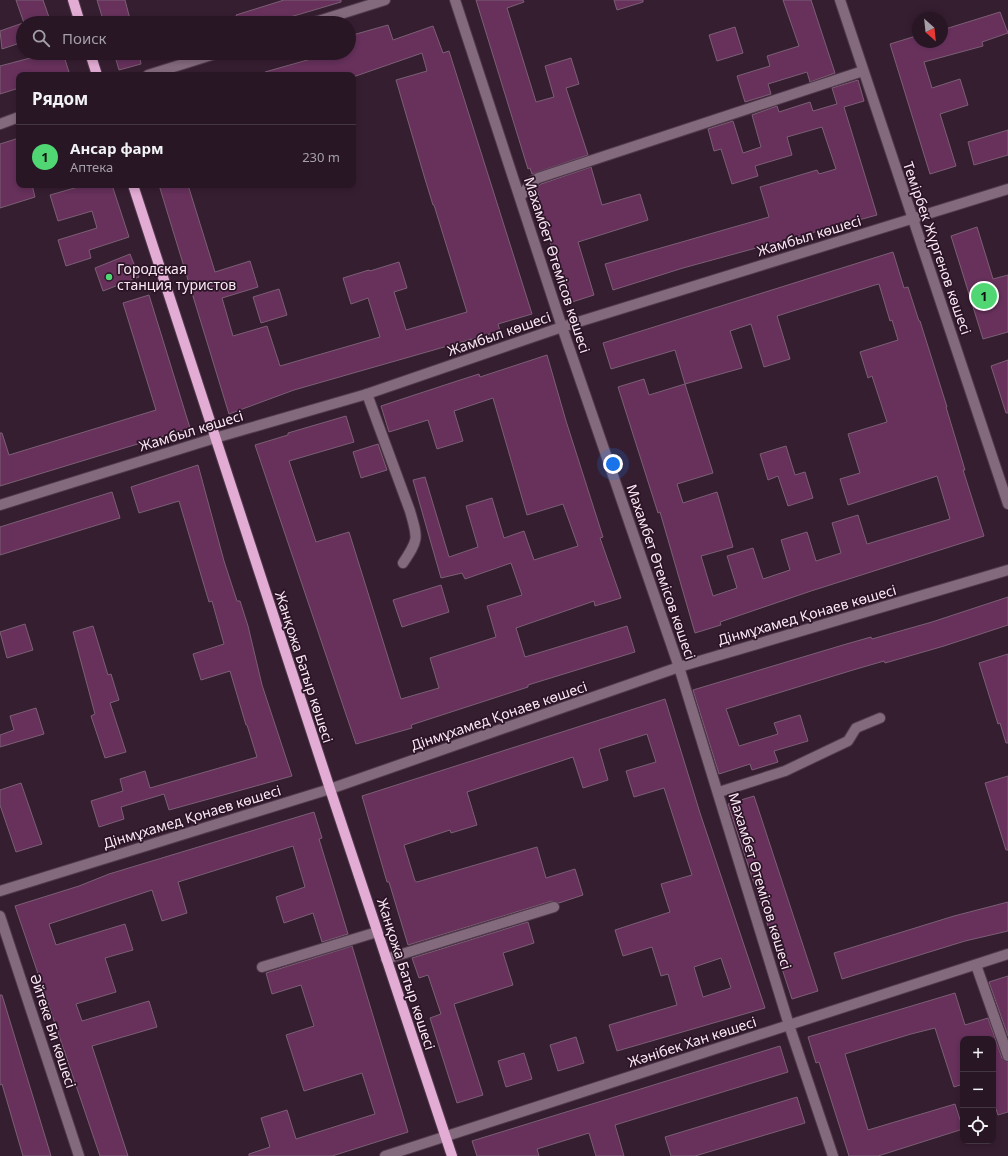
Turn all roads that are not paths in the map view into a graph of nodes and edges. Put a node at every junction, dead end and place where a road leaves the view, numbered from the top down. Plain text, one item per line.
1 (73, 0) edge
2 (385, 0) edge
3 (455, 0) edge
4 (840, 0) edge
5 (78, 16) edge
6 (334, 16) edge
7 (92, 60) edge
8 (196, 60) edge
9 (863, 71) junction
10 (96, 72) edge
11 (158, 72) edge
12 (16, 118) edge
13 (0, 124) edge
14 (134, 188) edge
15 (1008, 189) edge
16 (520, 197) junction
17 (912, 219) junction
18 (562, 327) junction
19 (367, 394) junction
20 (215, 438) junction
21 (1008, 504) edge
22 (0, 505) edge
23 (403, 564) dead end
24 (1008, 570) edge
25 (679, 667) junction
26 (880, 718) dead end
27 (330, 790) junction
28 (718, 792) junction
29 (0, 892) edge
30 (554, 906) dead end
31 (0, 916) edge
32 (377, 932) junction
33 (1008, 954) edge
34 (386, 958) junction
35 (976, 965) junction
36 (262, 966) dead end
37 (789, 1025) junction
38 (1008, 1056) edge
39 (446, 1137) junction
40 (79, 1156) edge
41 (385, 1156) edge
42 (452, 1156) edge
43 (833, 1156) edge

1 - 5 main road
2 - 6 street
3 - 16 street, Махамбет Өтемісов көшесі
4 - 9 street, Темірбек Жүргенов көшесі
7 - 10 main road
8 - 11 street
9 - 16 street
9 - 17 street, Темірбек Жүргенов көшесі
12 - 13 street
14 - 20 main road, Жанқожа Батыр көшесі
15 - 17 street, Жамбыл көшесі
16 - 18 street, Махамбет Өтемісов көшесі
17 - 18 street, Жамбыл көшесі
17 - 21 street, Темірбек Жүргенов көшесі
18 - 19 street, Жамбыл көшесі
18 - 25 street, Махамбет Өтемісов көшесі
19 - 20 street, Жамбыл көшесі
19 - 23 street
20 - 22 street, Жамбыл көшесі
20 - 27 main road, Жанқожа Батыр көшесі
24 - 25 street, Дінмұхамед Қонаев көшесі
25 - 27 street, Дінмұхамед Қонаев көшесі
25 - 28 street, Махамбет Өтемісов көшесі
26 - 28 street
27 - 29 street, Дінмұхамед Қонаев көшесі
27 - 32 main road, Жанқожа Батыр көшесі
28 - 37 street, Махамбет Өтемісов көшесі
30 - 34 street
31 - 40 street, Әйтеке Би көшесі
32 - 34 main road, Жанқожа Батыр көшесі
32 - 36 street
33 - 35 street, Жәнібек Хан көшесі
34 - 39 main road, Жанқожа Батыр көшесі
35 - 37 street, Жәнібек Хан көшесі
35 - 38 street
37 - 39 street, Жәнібек Хан көшесі
37 - 43 street, Махамбет Өтемісов көшесі
39 - 41 street, Жәнібек Хан көшесі
39 - 42 main road, Жанқожа Батыр көшесі

